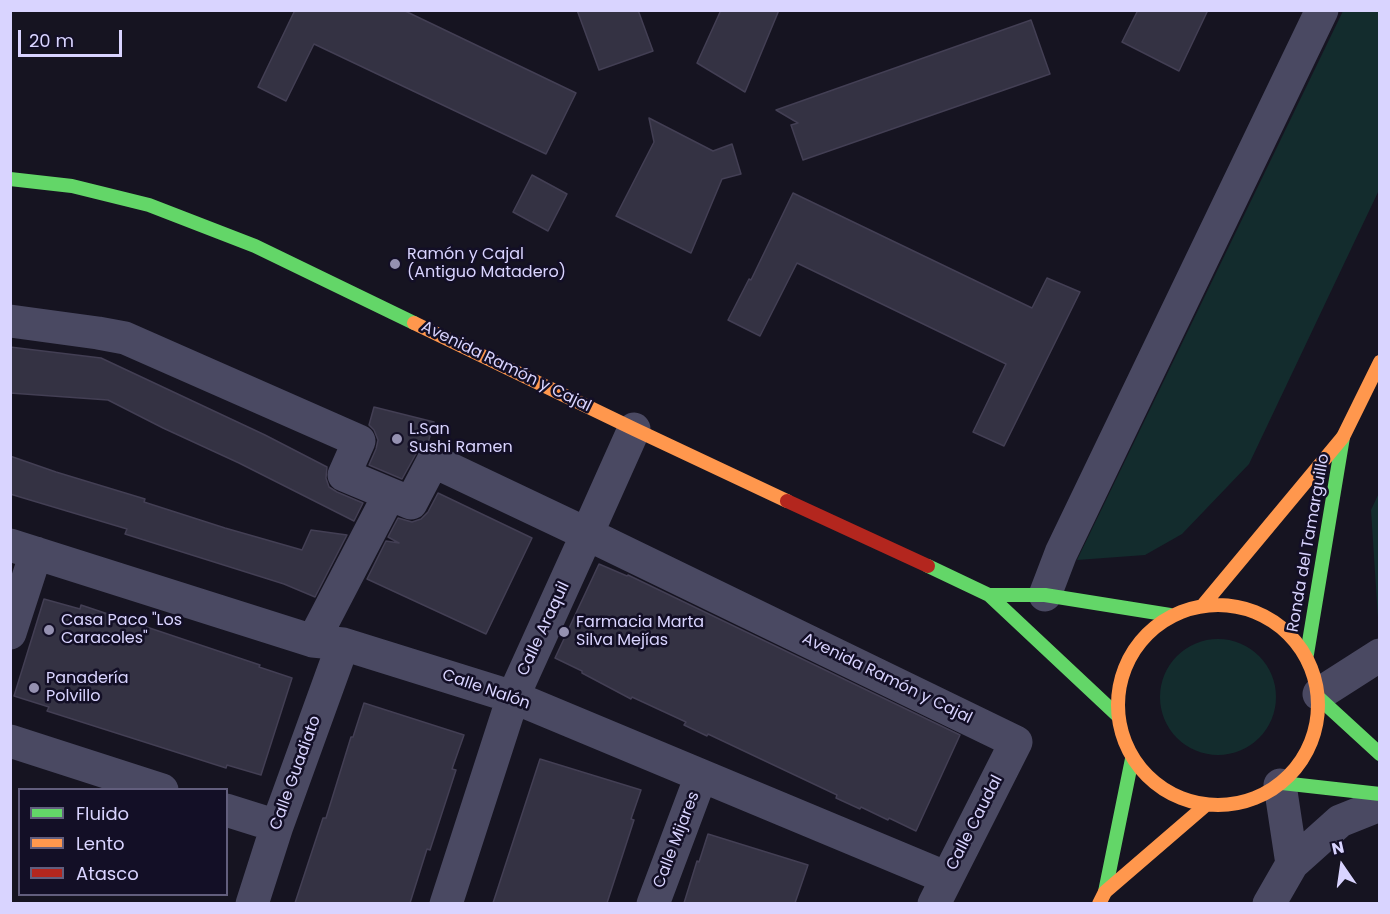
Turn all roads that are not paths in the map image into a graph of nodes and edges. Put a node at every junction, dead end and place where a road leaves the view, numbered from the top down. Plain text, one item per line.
1 (1322, 10) edge
2 (10, 179) edge
3 (10, 321) edge
4 (1380, 363) edge
5 (634, 429) junction
6 (1343, 437) junction
7 (389, 495) junction
8 (587, 534) junction
9 (23, 549) edge
10 (989, 595) junction
11 (1046, 595) junction
12 (1204, 604) junction
13 (1170, 615) junction
14 (10, 633) edge
15 (328, 642) junction
16 (1307, 654) junction
17 (1380, 655) edge
18 (1320, 696) junction
19 (513, 697) junction
20 (1118, 715) junction
21 (10, 741) edge
22 (1016, 742) joint
23 (1380, 754) edge
24 (1132, 759) junction
25 (701, 776) junction
26 (1281, 784) junction
27 (159, 788) edge
28 (1380, 794) edge
29 (1206, 805) junction
30 (1380, 805) edge
31 (228, 811) edge
32 (277, 826) junction
33 (1292, 864) junction
34 (940, 891) edge
35 (1102, 898) edge
36 (252, 903) edge
37 (446, 903) edge
38 (653, 903) edge
39 (1269, 903) edge

1 - 11 street
2 - 5 main road, Avenida Ramón y Cajal
3 - 7 street
4 - 6 main road, Ronda del Tamarguillo
5 - 8 street, Calle Araquil
5 - 10 main road, Avenida Ramón y Cajal
6 - 12 main road, Ronda del Tamarguillo
6 - 16 main road, Ronda del Tamarguillo
7 - 8 street, Avenida Ramón y Cajal
7 - 15 street, Calle Guadiato
8 - 19 street, Calle Araquil
8 - 22 street, Avenida Ramón y Cajal
9 - 14 street
9 - 15 street, Calle Nalón
10 - 11 main road
10 - 20 main road
11 - 13 main road
12 - 13 main road
12 - 16 main road
13 - 20 main road
15 - 19 street, Calle Nalón
15 - 32 street, Calle Guadiato
16 - 18 main road
17 - 18 street
18 - 23 main road
18 - 26 main road
19 - 25 street, Calle Nalón
19 - 37 street, Calle Araquil
20 - 24 main road
21 - 27 street
22 - 34 street, Calle Caudal
24 - 29 main road
24 - 35 main road
25 - 34 street, Calle Nalón
25 - 38 street, Calle Mijares
26 - 28 main road
26 - 29 main road
26 - 33 street
29 - 35 main road
30 - 33 street
31 - 32 street
32 - 36 street, Calle Guadiato
33 - 39 street

